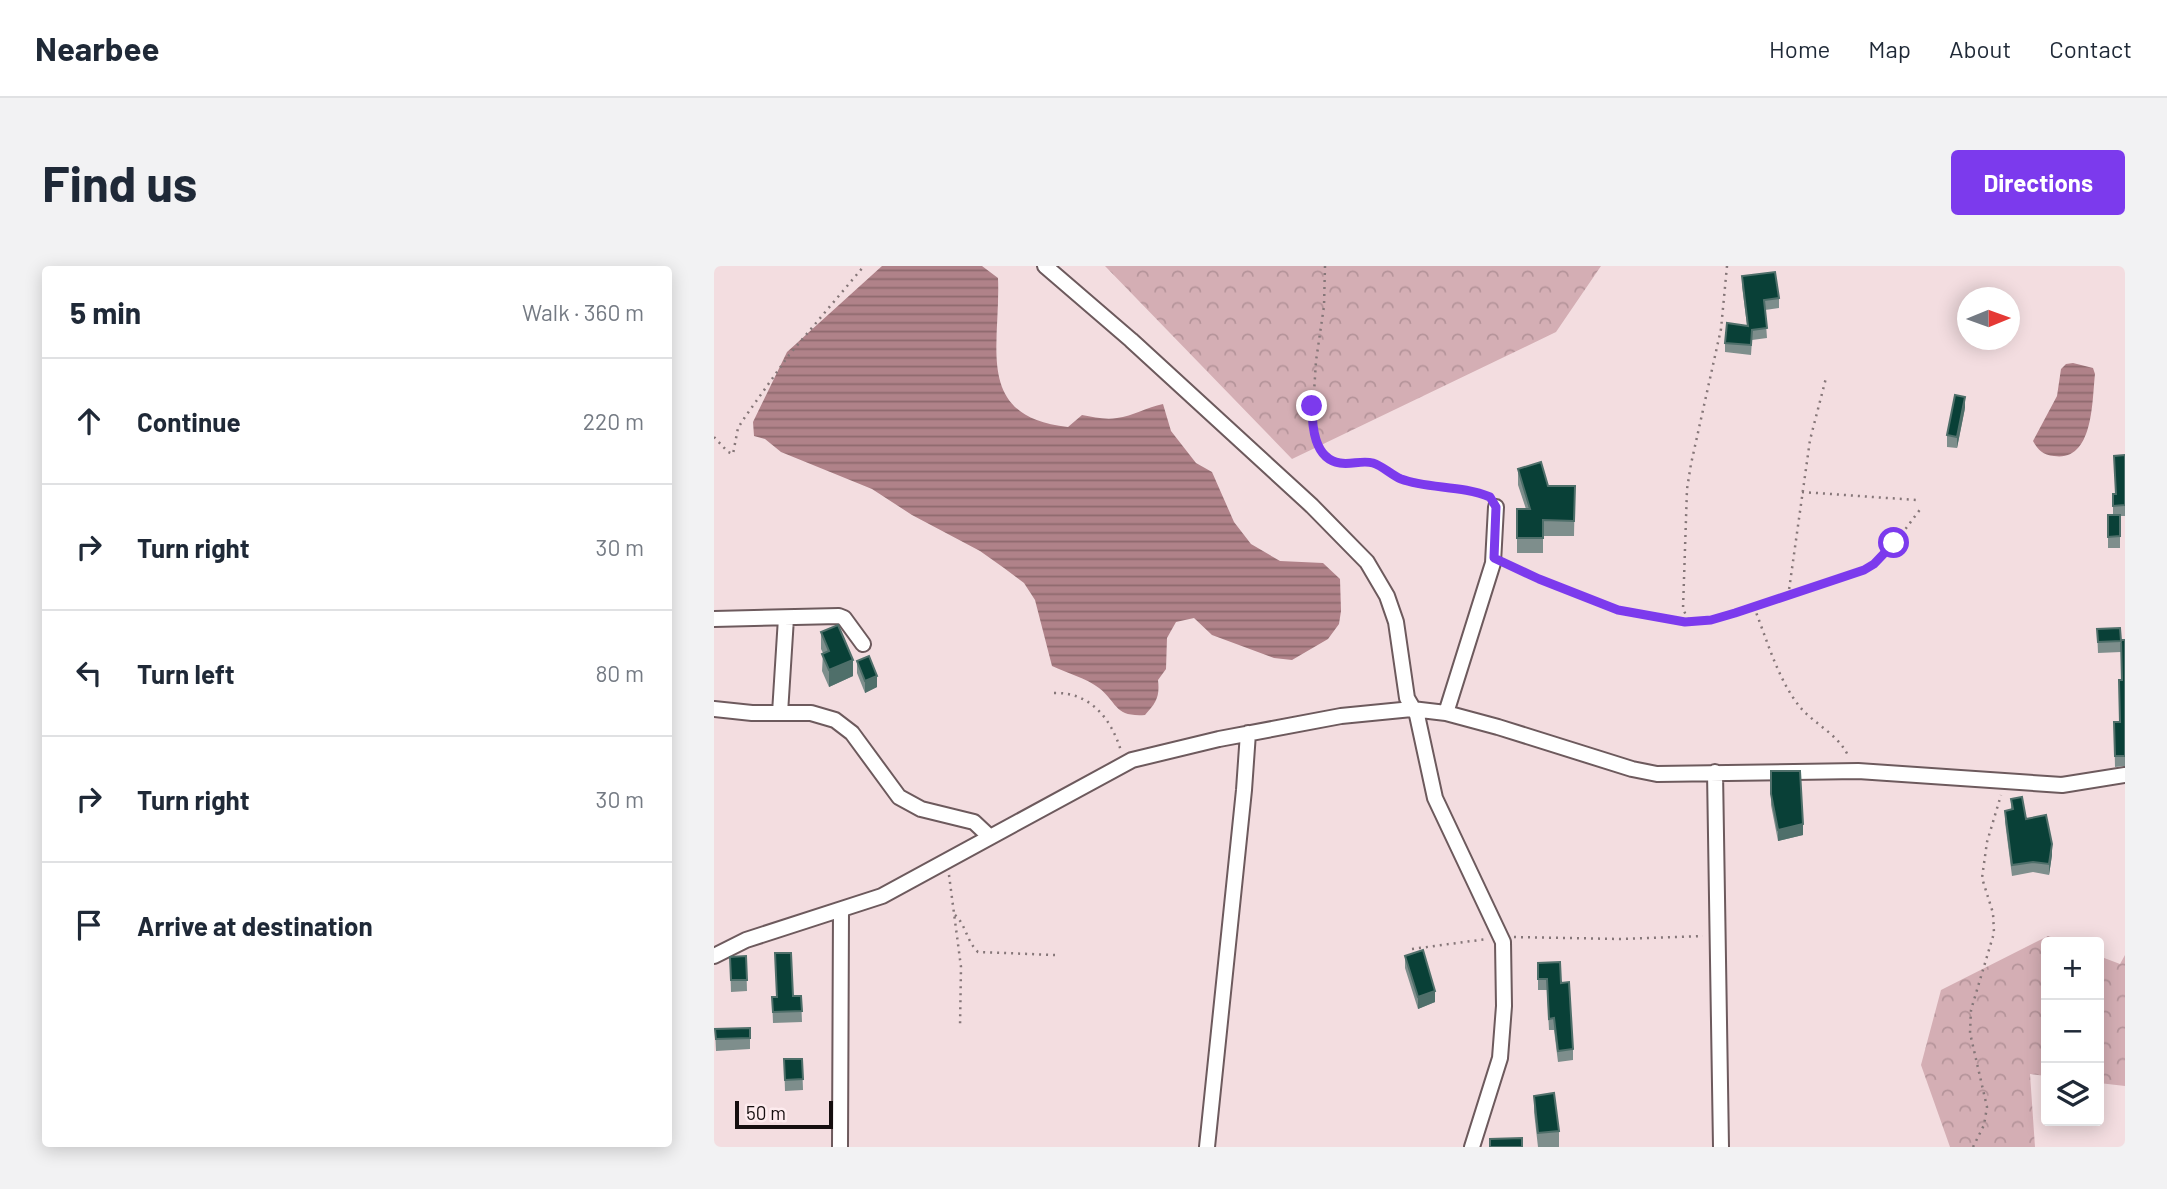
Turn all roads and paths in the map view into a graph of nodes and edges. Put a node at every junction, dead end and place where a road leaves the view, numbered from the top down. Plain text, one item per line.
1 (864, 266) edge
2 (1045, 266) edge
3 (1325, 266) edge
4 (1727, 266) edge
5 (1826, 378) dead end
6 (714, 437) edge
7 (1802, 492) junction
8 (1916, 500) dead end
9 (1496, 507) joint
10 (1922, 507) dead end
11 (1494, 558) junction
12 (1787, 595) junction
13 (1754, 607) junction
14 (786, 618) junction
15 (714, 619) edge
16 (1689, 621) junction
17 (863, 644) dead end
18 (1054, 692) dead end
19 (714, 709) edge
20 (1412, 709) junction
21 (780, 713) junction
22 (1446, 713) junction
23 (1248, 733) junction
24 (1125, 764) junction
25 (1852, 771) junction
26 (1715, 772) junction
27 (2125, 775) edge
28 (2005, 782) junction
29 (990, 837) junction
30 (947, 862) junction
31 (841, 910) junction
32 (955, 915) junction
33 (1502, 936) junction
34 (1717, 936) junction
35 (1412, 949) dead end
36 (1055, 955) dead end
37 (714, 956) edge
38 (960, 1027) dead end
39 (840, 1147) edge
40 (1207, 1147) edge
41 (1472, 1147) edge
42 (1721, 1147) edge
43 (1973, 1147) edge

1 - 6 path
2 - 20 street
3 - 9 path
4 - 16 path
5 - 7 path
7 - 8 path
7 - 12 path
9 - 11 street
10 - 12 path
11 - 16 path
11 - 22 street
12 - 13 path
13 - 16 path
13 - 25 path
14 - 15 street
14 - 17 street
14 - 21 street
18 - 24 path
19 - 21 street
20 - 22 street
20 - 23 street
20 - 33 street
21 - 29 street
22 - 26 street
23 - 24 street
23 - 40 street
24 - 29 street
25 - 26 street
25 - 28 street
26 - 34 street
27 - 28 street
28 - 43 path
29 - 30 street
30 - 31 street
30 - 32 path
31 - 37 street
31 - 39 street
32 - 36 path
32 - 38 path
33 - 34 path
33 - 35 path
33 - 41 street
34 - 42 street

